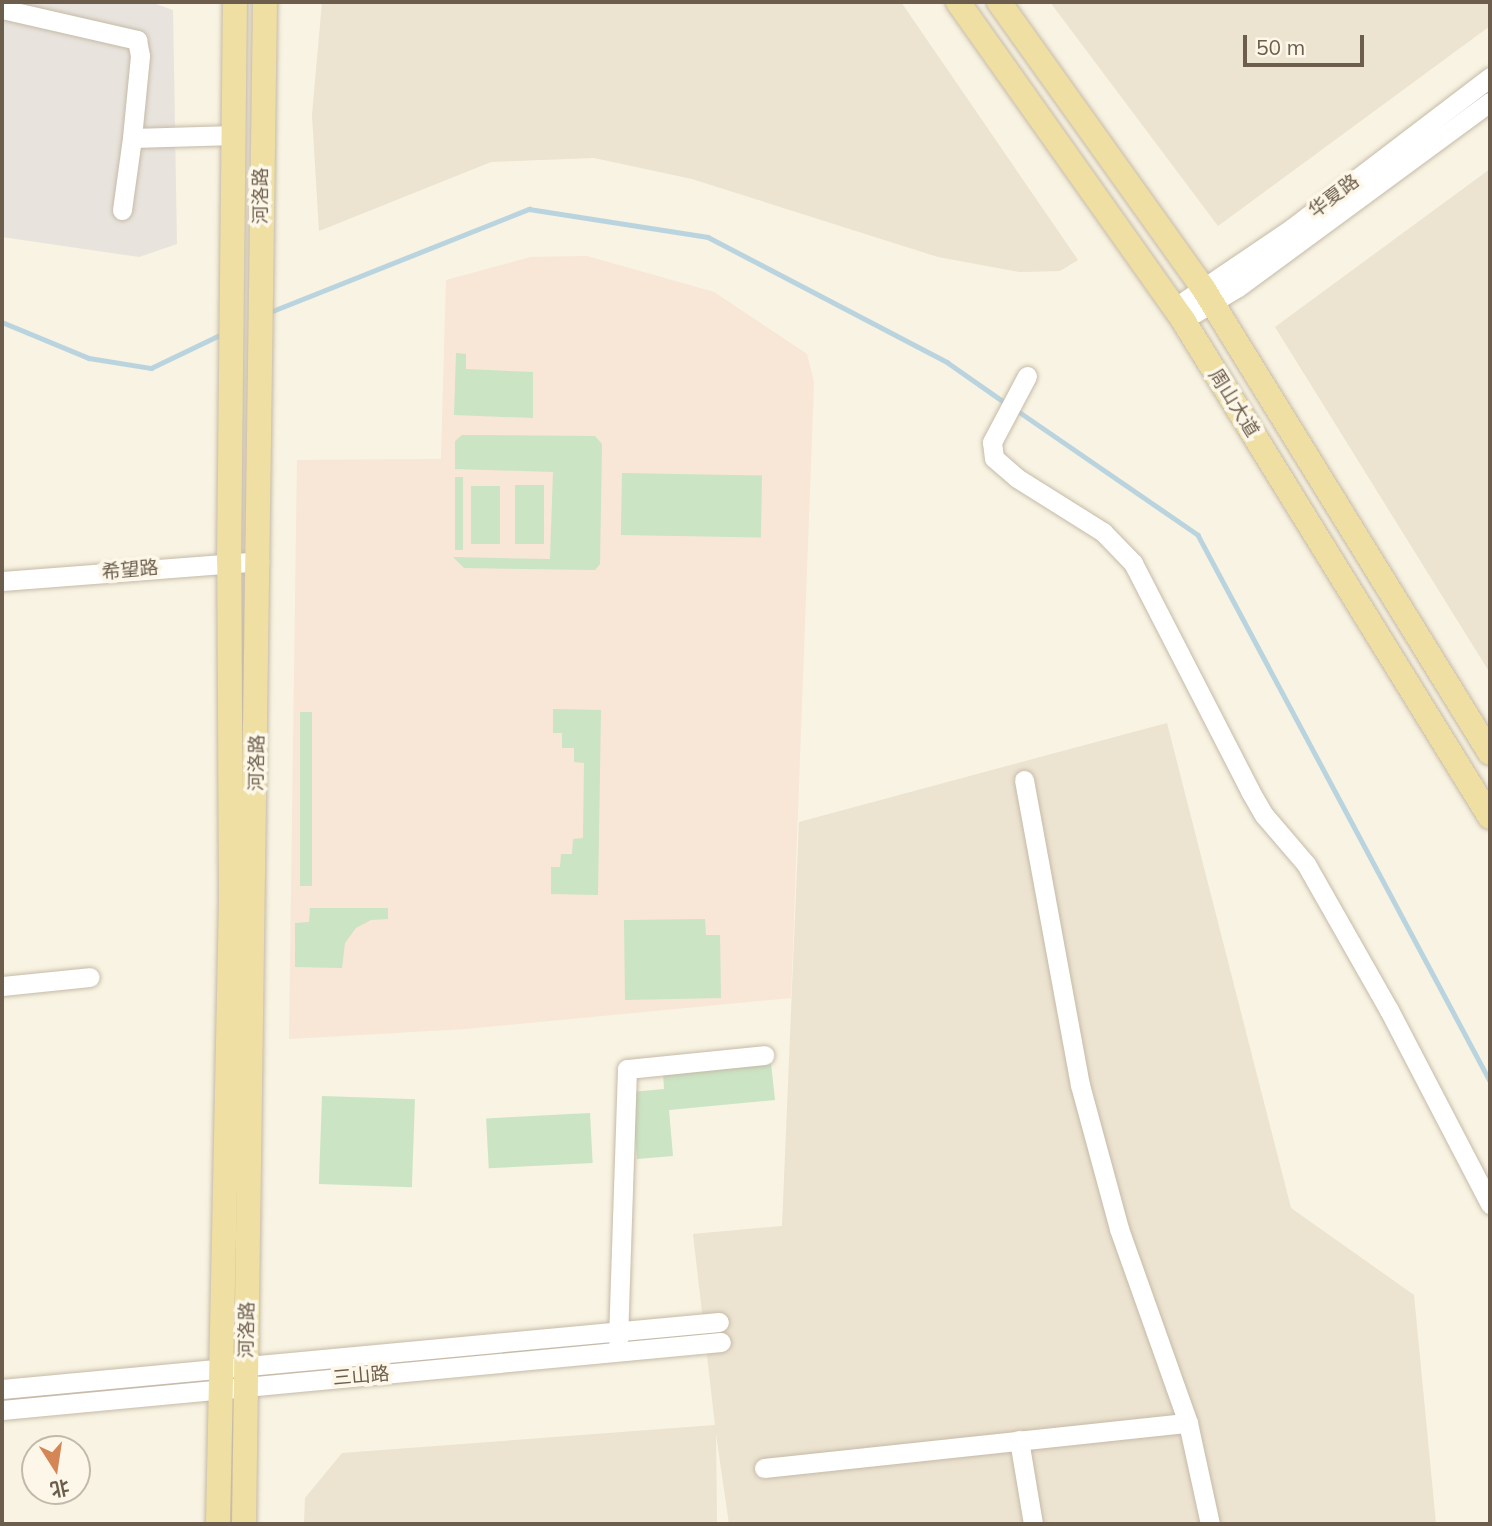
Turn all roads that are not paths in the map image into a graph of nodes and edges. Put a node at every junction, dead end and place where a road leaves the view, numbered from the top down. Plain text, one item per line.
1 (235, 2) edge
2 (265, 2) edge
3 (958, 2) edge
4 (999, 2) edge
5 (2, 9) edge
6 (1490, 77) edge
7 (1490, 102) edge
8 (235, 135) junction
9 (132, 138) junction
10 (122, 210) dead end
11 (1208, 295) junction
12 (1179, 314) junction
13 (1027, 376) dead end
14 (229, 561) junction
15 (259, 561) junction
16 (2, 581) edge
17 (1490, 753) edge
18 (1024, 780) dead end
19 (1490, 817) edge
20 (90, 977) dead end
21 (2, 986) edge
22 (764, 1055) dead end
23 (1490, 1204) edge
24 (719, 1322) dead end
25 (619, 1330) junction
26 (721, 1342) dead end
27 (618, 1352) junction
28 (246, 1375) junction
29 (220, 1378) junction
30 (2, 1389) edge
31 (2, 1410) edge
32 (1188, 1423) junction
33 (1019, 1440) junction
34 (764, 1468) dead end
35 (218, 1524) edge
36 (244, 1524) edge
37 (1034, 1524) edge
38 (1210, 1524) edge

1 - 8 main road, 河洛路
2 - 15 main road, 河洛路
3 - 12 main road, 周山大道
4 - 11 main road, 周山大道
5 - 9 street
6 - 11 street, 华夏路
7 - 11 street, 华夏路
8 - 9 street
8 - 14 main road, 河洛路
9 - 10 street
11 - 12 street, 华夏路
11 - 17 main road, 周山大道
12 - 19 main road, 周山大道
13 - 23 street
14 - 15 street, 希望路
14 - 16 street, 希望路
14 - 29 main road, 河洛路
15 - 28 main road, 河洛路
18 - 32 street
20 - 21 street
22 - 25 street
24 - 25 street, 三山路
25 - 27 street
25 - 28 street, 三山路
26 - 27 street, 三山路
27 - 28 street, 三山路
28 - 29 street, 三山路
28 - 36 main road, 河洛路
29 - 30 street, 三山路
29 - 31 street, 三山路
29 - 35 main road, 河洛路
32 - 33 street
32 - 38 street
33 - 34 street
33 - 37 street

